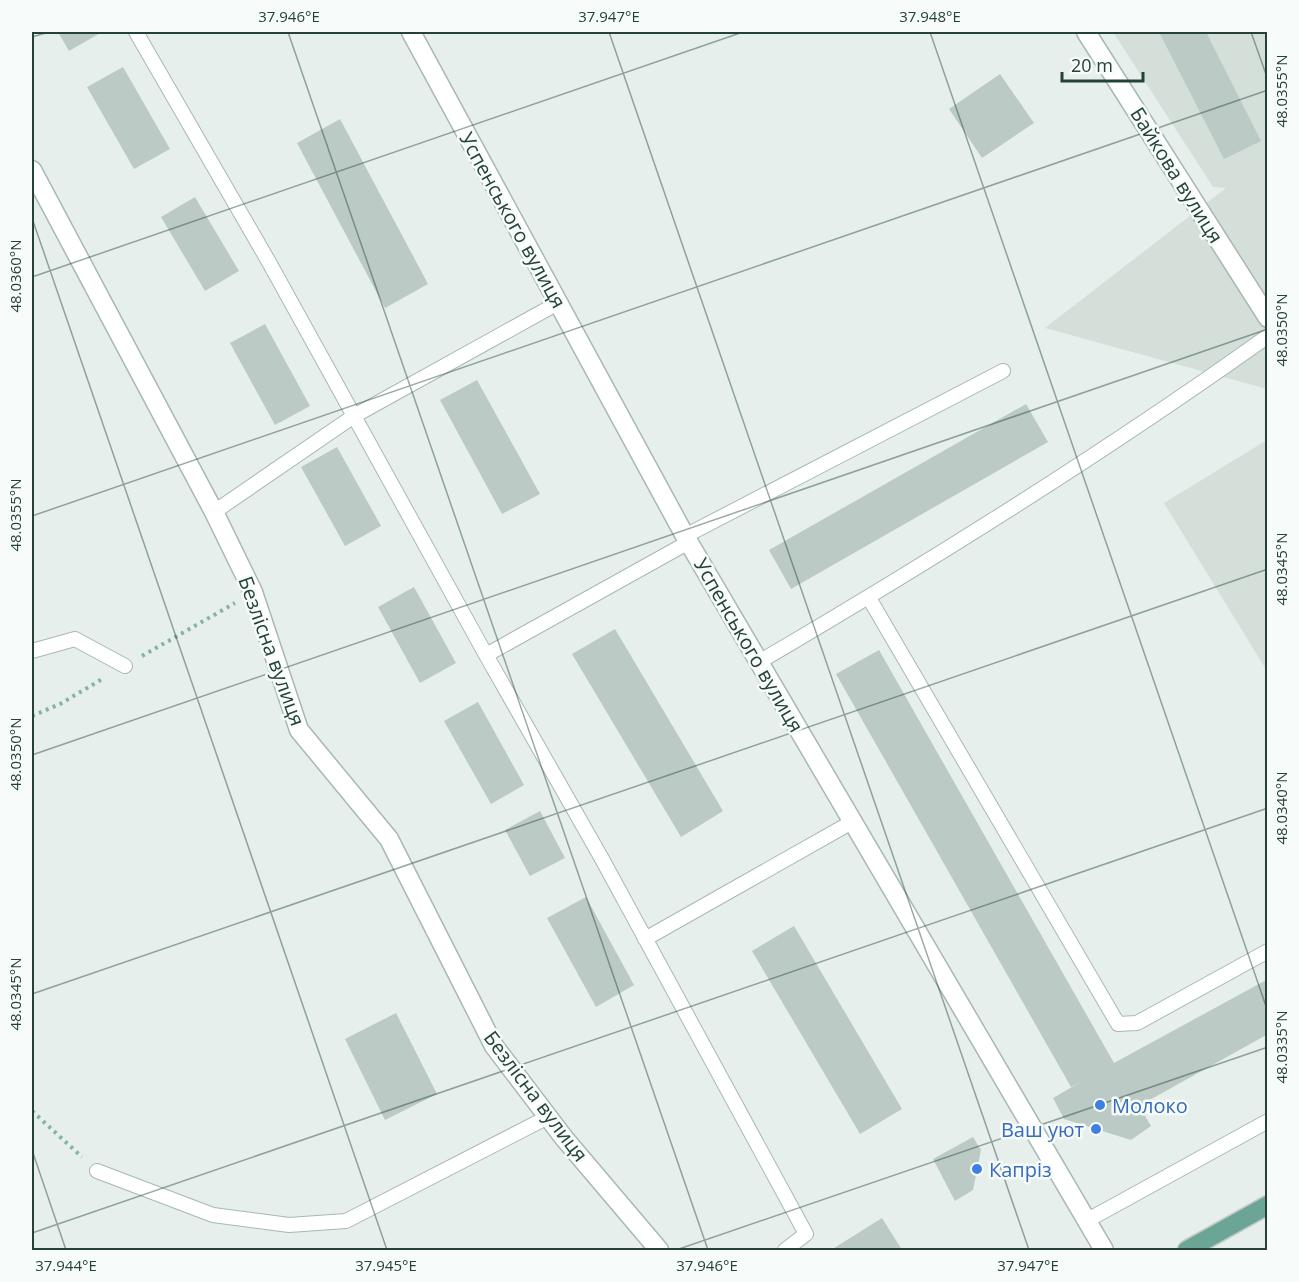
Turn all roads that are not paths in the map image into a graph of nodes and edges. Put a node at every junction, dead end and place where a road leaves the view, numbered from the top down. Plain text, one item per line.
1 (136, 32) edge
2 (411, 32) edge
3 (1086, 32) edge
4 (32, 170) edge
5 (558, 303) junction
6 (1268, 318) edge
7 (1268, 336) edge
8 (1003, 371) dead end
9 (354, 416) junction
10 (214, 512) junction
11 (687, 539) junction
12 (869, 598) junction
13 (32, 651) edge
14 (486, 655) junction
15 (759, 662) junction
16 (125, 666) dead end
17 (852, 822) junction
18 (645, 939) junction
19 (1268, 951) edge
20 (548, 1117) junction
21 (1268, 1121) edge
22 (97, 1171) road end
23 (1268, 1205) edge
24 (1086, 1221) junction
25 (659, 1251) edge
26 (785, 1251) edge
27 (1104, 1251) edge
28 (1187, 1251) edge

1 - 9 lane
2 - 5 street, Успенського вулиця
3 - 6 street, Байкова вулиця
4 - 10 street, Безлісна вулиця
5 - 9 lane
5 - 11 street, Успенського вулиця
7 - 12 lane
8 - 11 lane
9 - 10 lane
9 - 14 lane
10 - 20 street, Безлісна вулиця
11 - 14 lane
11 - 15 street, Успенського вулиця
12 - 15 lane
12 - 19 lane
13 - 16 lane
14 - 18 lane
15 - 17 street, Успенського вулиця
17 - 18 lane
17 - 24 street, Успенського вулиця
18 - 26 lane
20 - 22 lane
20 - 25 street, Безлісна вулиця
21 - 24 lane
23 - 28 main road
24 - 27 street, Успенського вулиця

